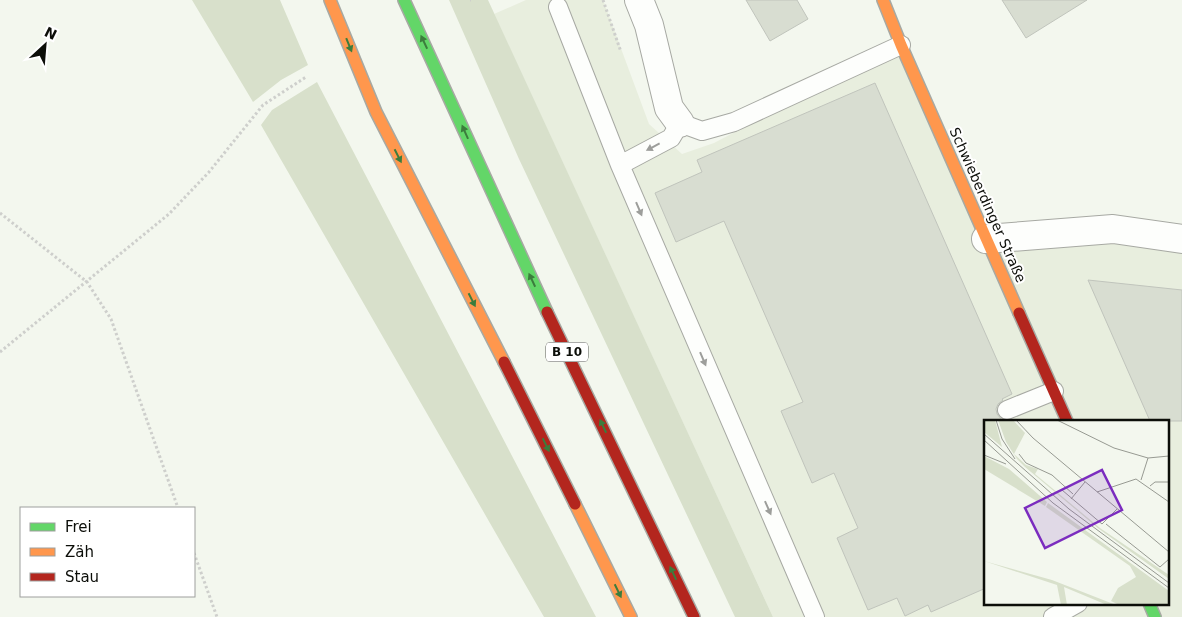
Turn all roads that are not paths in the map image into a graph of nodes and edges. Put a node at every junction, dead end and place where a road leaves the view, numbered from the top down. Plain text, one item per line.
1 (330, 0) edge
2 (404, 0) edge
3 (639, 0) edge
4 (882, 0) edge
5 (558, 7) dead end
6 (900, 44) junction
7 (680, 123) junction
8 (620, 165) junction
9 (986, 239) junction
10 (1182, 239) edge
11 (1054, 391) junction
12 (1007, 410) dead end
13 (1067, 420) edge
14 (1076, 604) edge
15 (1149, 604) edge
16 (631, 617) edge
17 (694, 617) edge
18 (815, 617) edge
19 (1053, 617) edge
20 (1155, 617) edge

1 -> 16 main road
17 -> 2 main road, B 10
3 - 7 street
4 - 6 main road, Schwieberdinger Straße
5 - 8 lane
6 - 7 lane
6 - 9 main road, Schwieberdinger Straße
7 -> 8 lane
8 -> 18 lane
9 - 10 street
9 - 11 main road, Schwieberdinger Straße
11 - 12 lane
11 - 13 main road, Schwieberdinger Straße
14 - 19 lane
15 - 20 main road

